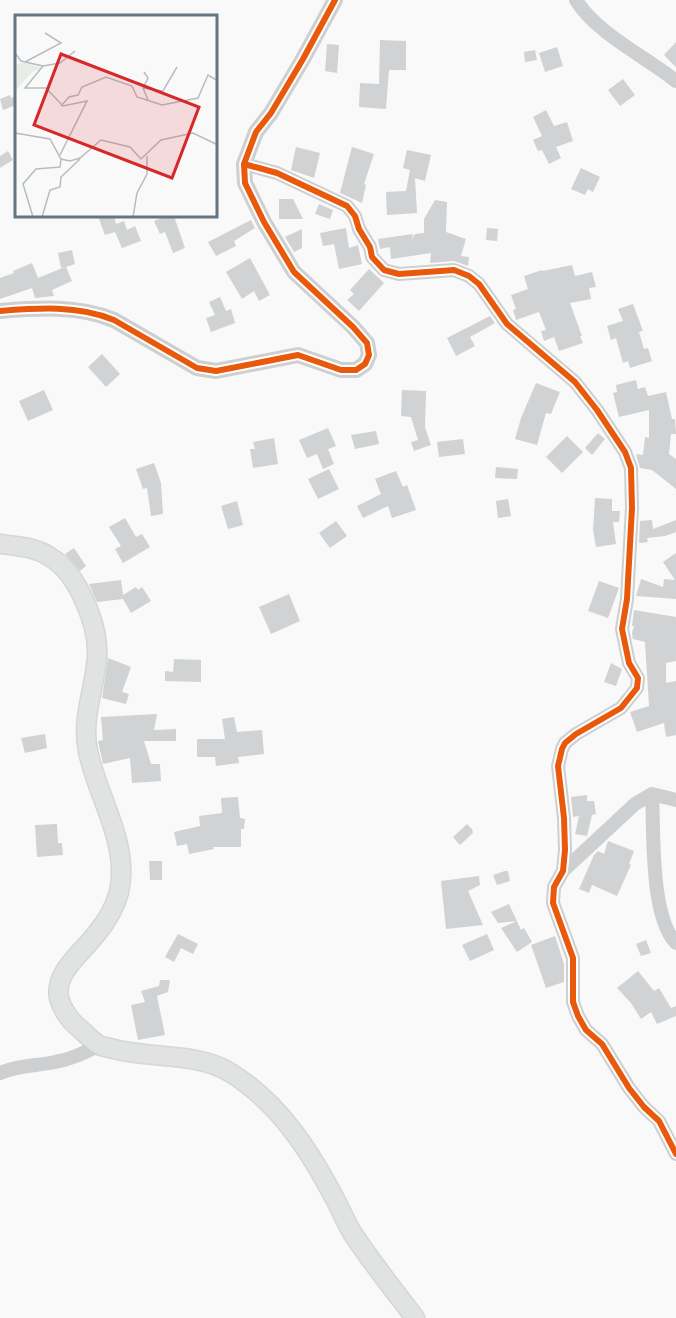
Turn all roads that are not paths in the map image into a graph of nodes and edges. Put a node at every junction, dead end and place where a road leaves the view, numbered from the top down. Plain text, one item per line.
1 (335, 0) edge
2 (576, 0) edge
3 (676, 81) edge
4 (244, 164) junction
5 (0, 311) edge
6 (0, 544) edge
7 (652, 794) junction
8 (676, 800) edge
9 (563, 871) junction
10 (676, 943) edge
11 (99, 1045) junction
12 (0, 1073) edge
13 (676, 1154) edge
14 (415, 1318) edge

1 - 4 street
2 - 3 street
4 - 5 street
4 - 9 street
6 - 11 main road
7 - 8 street
7 - 9 street
7 - 10 street
9 - 13 street
11 - 12 street
11 - 14 main road

